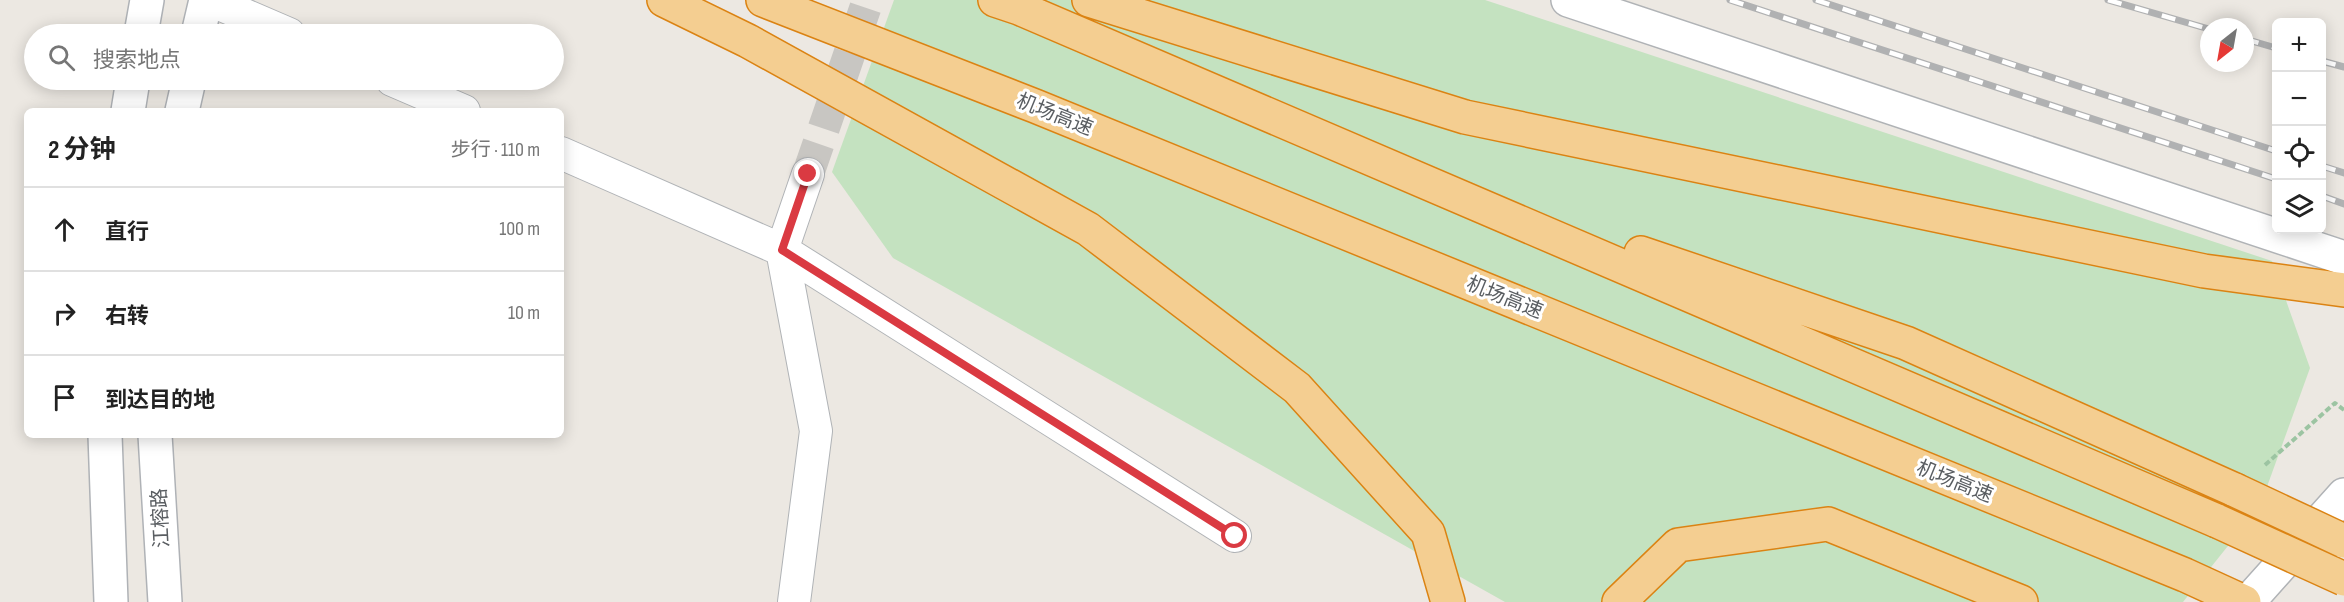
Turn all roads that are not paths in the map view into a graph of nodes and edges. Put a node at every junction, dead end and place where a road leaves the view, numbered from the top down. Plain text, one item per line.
1 (147, 0) edge
2 (208, 0) edge
3 (664, 0) edge
4 (763, 0) edge
5 (995, 0) edge
6 (1089, 0) edge
7 (1568, 0) edge
8 (143, 24) edge
9 (201, 24) edge
10 (265, 24) edge
11 (131, 90) edge
12 (187, 90) edge
13 (415, 90) edge
14 (128, 108) edge
15 (183, 108) edge
16 (457, 108) edge
17 (564, 154) edge
18 (1400, 171) junction
19 (808, 174) tunnel mouth
20 (782, 250) junction
21 (2344, 258) edge
22 (2344, 290) edge
23 (105, 438) edge
24 (155, 438) edge
25 (2344, 495) edge
26 (1235, 536) dead end
27 (2344, 542) edge
28 (2344, 579) edge
29 (111, 602) edge
30 (165, 602) edge
31 (794, 602) edge
32 (1448, 602) edge
33 (1619, 602) edge
34 (2021, 602) edge
35 (2246, 602) edge

1 - 8 street
2 - 9 street
2 - 10 street
3 - 32 highway
4 - 35 highway, 机场高速
5 - 18 highway
6 - 22 highway
7 - 21 street
11 - 14 street
12 - 15 street
13 - 16 street
17 - 20 street
18 - 27 highway, bridge
18 - 28 highway, bridge
19 - 20 street
20 - 26 street
20 - 31 street
23 - 29 street
24 - 30 street, 江榕路
25 - 35 street
33 - 34 highway

